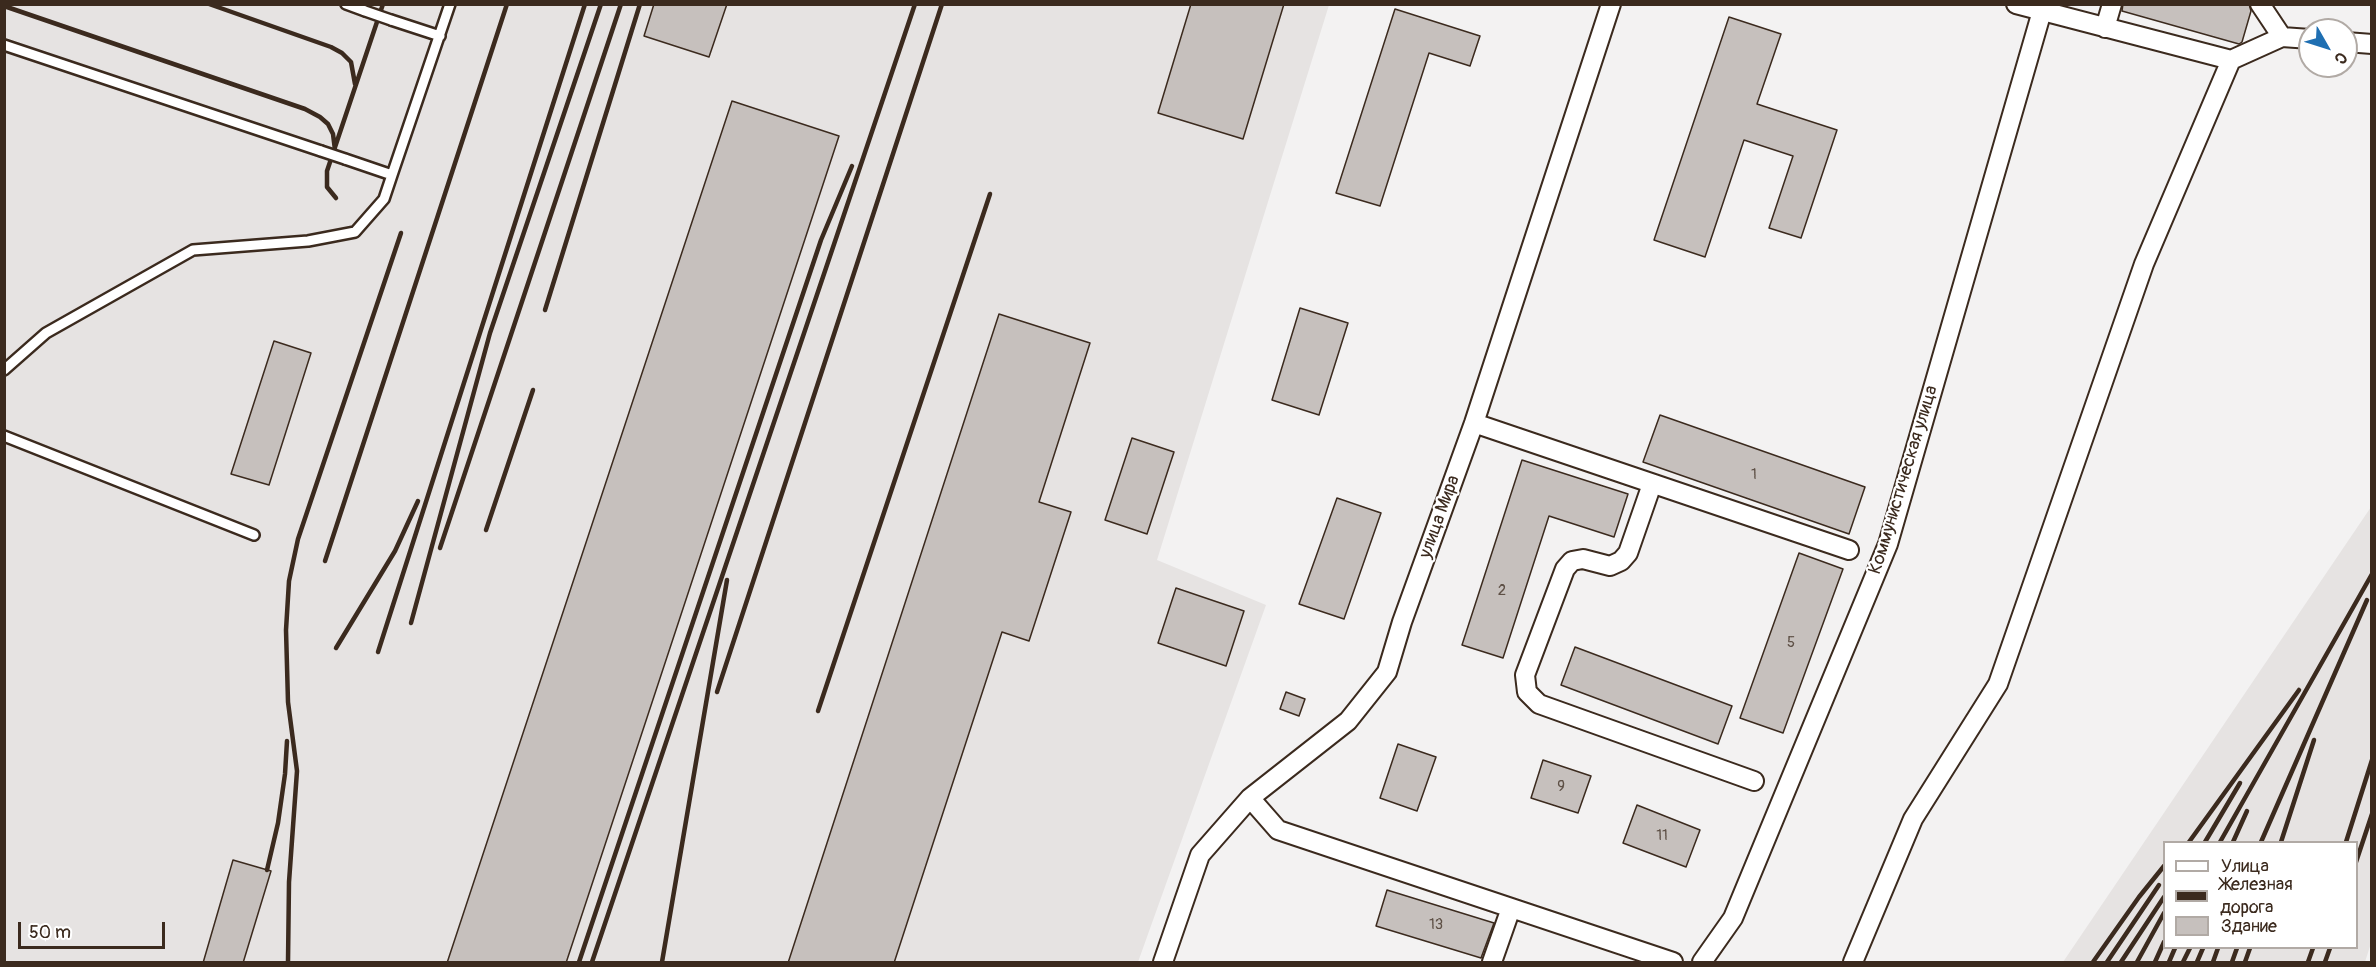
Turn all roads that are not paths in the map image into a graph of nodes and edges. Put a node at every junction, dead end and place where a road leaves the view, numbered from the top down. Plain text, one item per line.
1 (346, 4) edge
2 (450, 4) edge
3 (1611, 4) edge
4 (2016, 4) edge
5 (2112, 4) edge
6 (2260, 4) edge
7 (2042, 11) junction
8 (2105, 28) junction
9 (440, 36) junction
10 (2282, 37) junction
11 (2298, 38) edge
12 (4, 45) edge
13 (2231, 60) junction
14 (393, 175) junction
15 (4, 370) edge
16 (1474, 423) junction
17 (4, 436) edge
18 (1652, 484) junction
19 (254, 535) dead end
20 (1849, 550) dead end
21 (1754, 781) dead end
22 (1250, 798) junction
23 (1511, 908) junction
24 (1163, 963) edge
25 (1492, 963) edge
26 (1673, 963) edge
27 (1702, 963) edge
28 (1853, 963) edge

1 - 9 lane, bridge
2 - 9 lane
3 - 16 street, улица Мира
4 - 7 street
5 - 8 street
6 - 10 street
7 - 8 street
7 - 27 street, Коммунистическая улица
8 - 13 street
9 - 14 lane
10 - 11 street
10 - 13 street
12 - 14 lane, bridge
13 - 28 street
14 - 15 lane
16 - 18 street
16 - 22 street, улица Мира
17 - 19 lane
18 - 20 street
18 - 21 street
22 - 23 street
22 - 24 street, улица Мира
23 - 25 street
23 - 26 street

